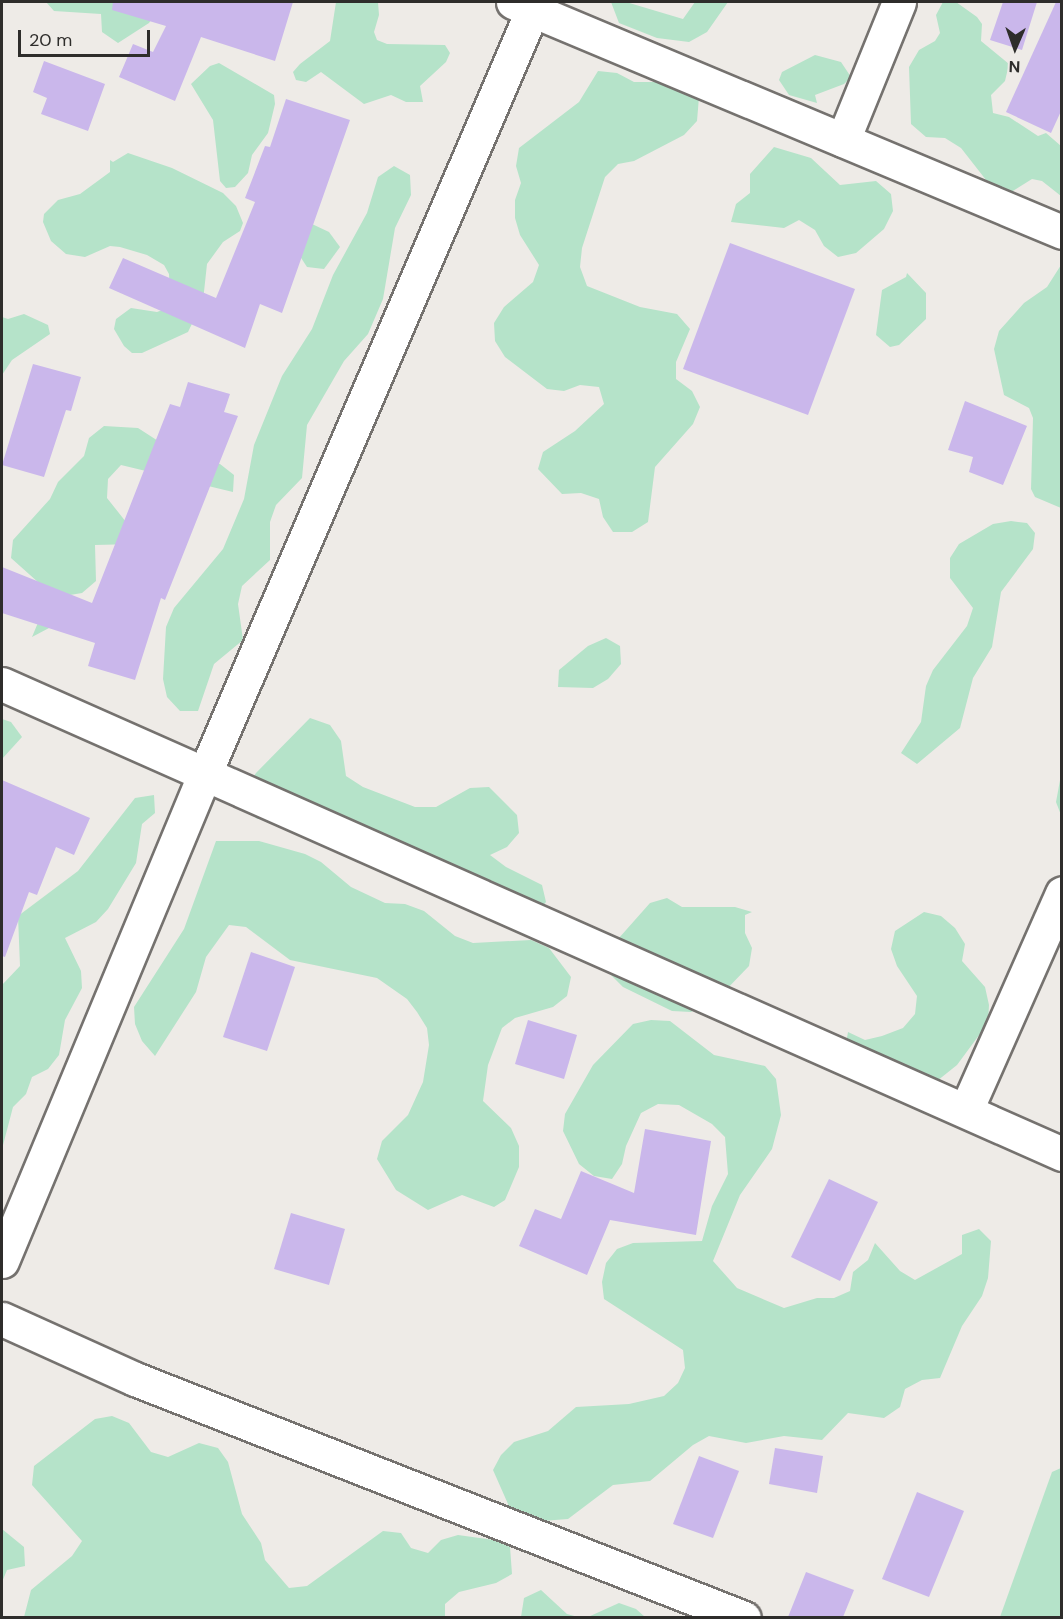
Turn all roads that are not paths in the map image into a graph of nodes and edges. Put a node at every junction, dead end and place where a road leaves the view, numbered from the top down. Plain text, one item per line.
1 (899, 2) edge
2 (523, 5) edge
3 (843, 140) junction
4 (1062, 232) edge
5 (2, 684) edge
6 (205, 773) junction
7 (1062, 892) edge
8 (966, 1110) junction
9 (1062, 1154) edge
10 (2, 1261) edge
11 (2, 1319) edge
12 (744, 1617) edge

1 - 3 street
2 - 3 street
2 - 6 street
3 - 4 street
5 - 6 street
6 - 8 street
6 - 10 street
7 - 8 street
8 - 9 street
11 - 12 street

